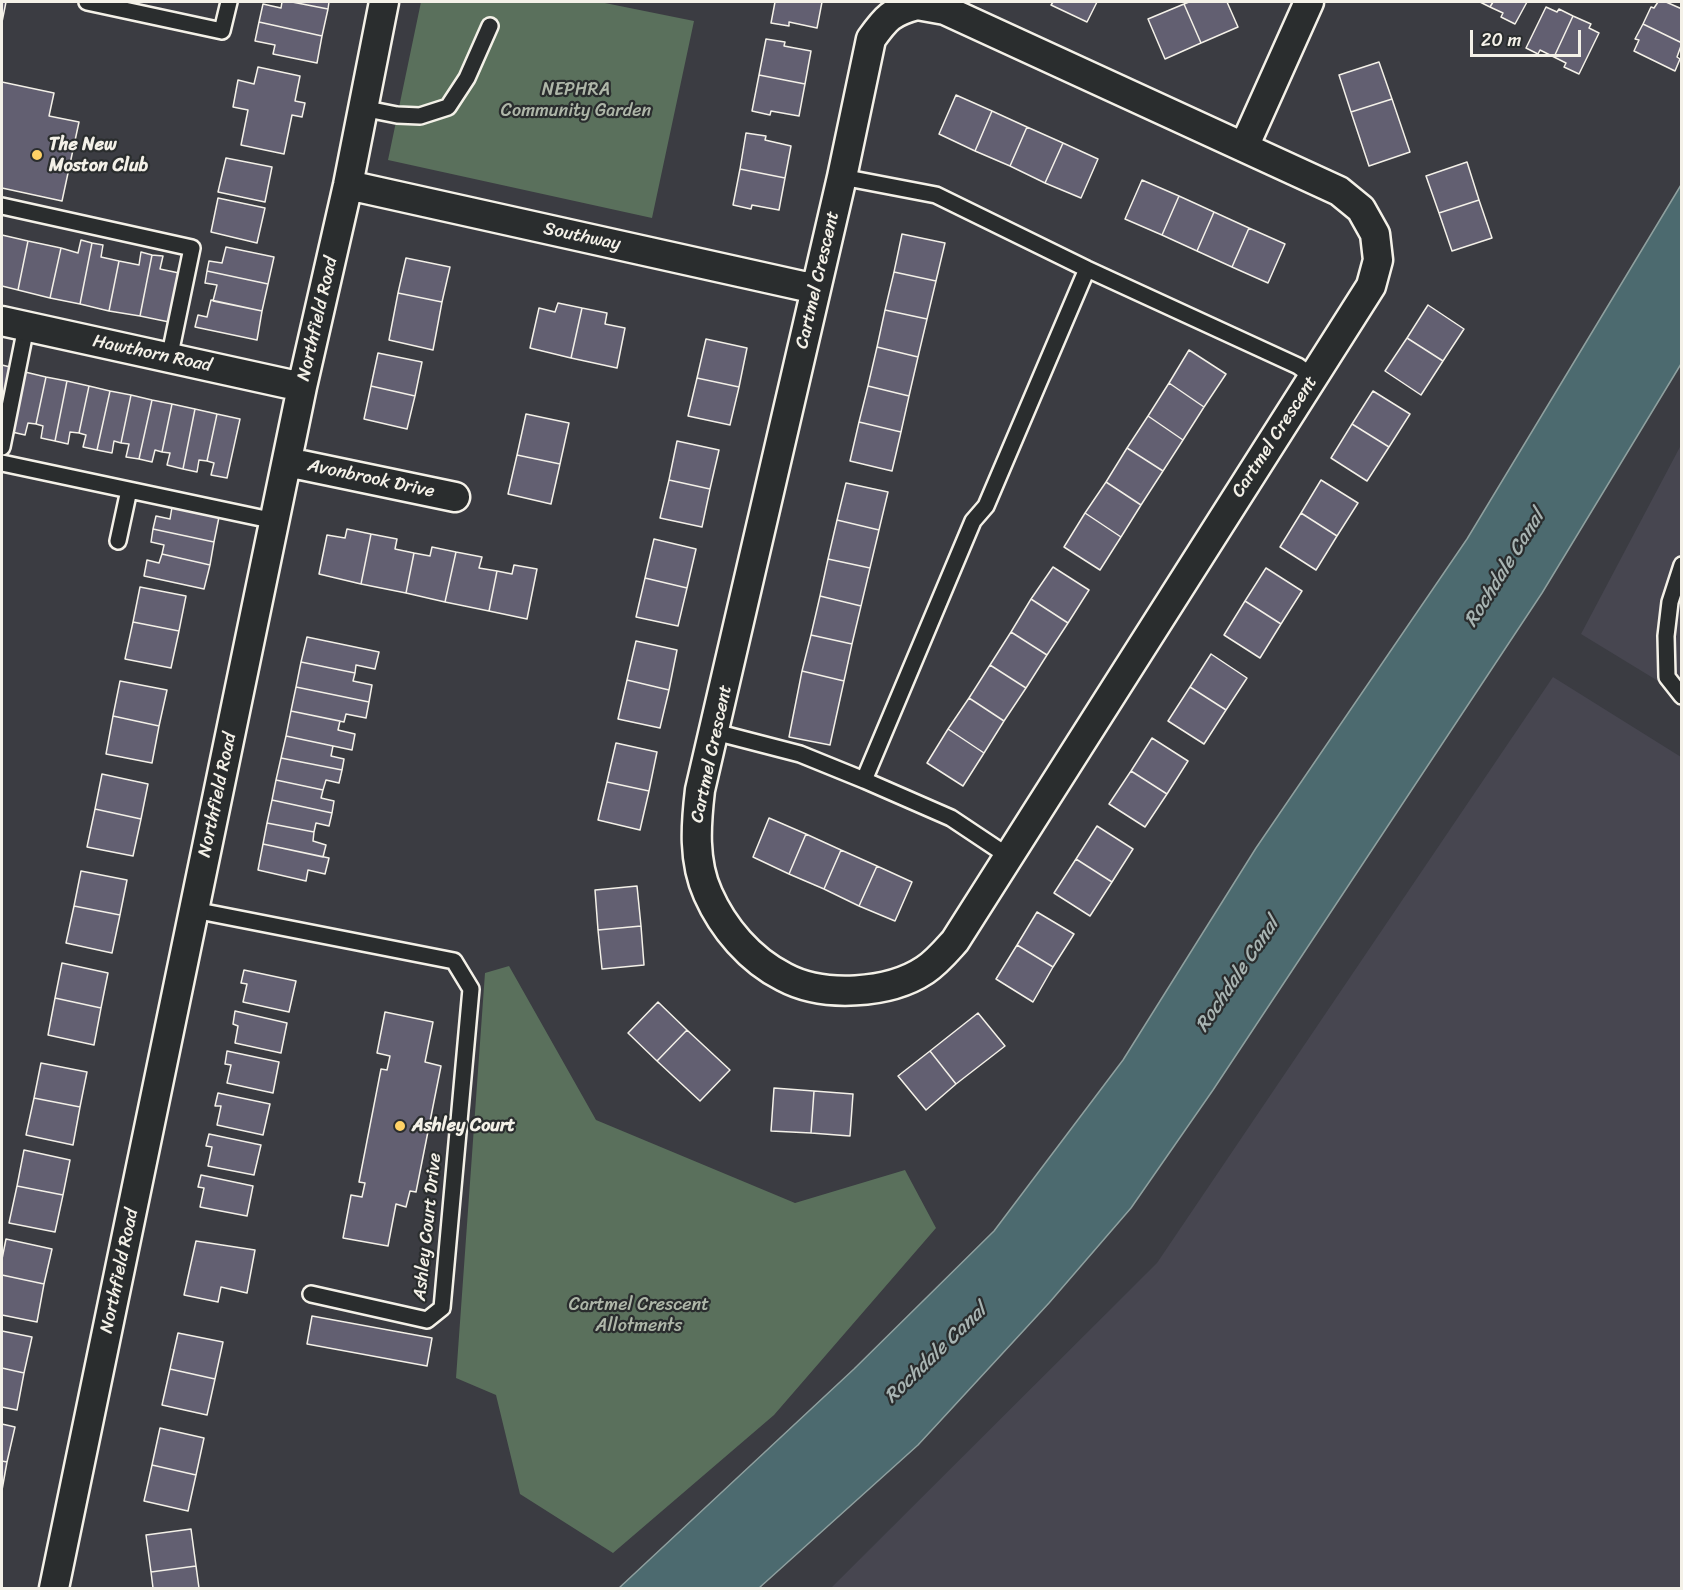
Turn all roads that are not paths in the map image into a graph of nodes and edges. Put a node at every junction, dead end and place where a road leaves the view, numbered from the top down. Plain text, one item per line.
1 (87, 2) edge
2 (229, 2) edge
3 (384, 2) edge
4 (1309, 2) edge
5 (490, 26) dead end
6 (362, 108) junction
7 (1244, 147) junction
8 (842, 177) junction
9 (348, 185) junction
10 (2, 206) edge
11 (1087, 269) junction
12 (816, 289) junction
13 (14, 324) edge
14 (169, 358) junction
15 (1313, 377) junction
16 (302, 387) junction
17 (2, 447) edge
18 (287, 462) junction
19 (2, 463) edge
20 (129, 490) junction
21 (455, 497) dead end
22 (275, 521) junction
23 (118, 541) dead end
24 (1682, 565) edge
25 (1682, 696) edge
26 (715, 732) junction
27 (864, 780) junction
28 (1008, 856) junction
29 (194, 910) junction
30 (311, 1294) dead end
31 (54, 1588) edge

1 - 2 lane
3 - 6 street, Northfield Road
4 - 7 street
5 - 6 lane
6 - 9 street, Northfield Road
7 - 8 street, Cartmel Crescent
7 - 15 street, Cartmel Crescent
8 - 11 lane
8 - 12 street, Cartmel Crescent
9 - 12 street, Southway
9 - 16 street, Northfield Road
10 - 14 lane
11 - 15 lane
11 - 27 lane
12 - 26 street, Cartmel Crescent
13 - 14 street, Hawthorn Road
13 - 17 lane
14 - 16 street, Hawthorn Road
15 - 28 street, Cartmel Crescent
16 - 18 street, Northfield Road
18 - 21 street, Avonbrook Drive
18 - 22 street, Northfield Road
19 - 20 lane
20 - 22 lane
20 - 23 lane
22 - 29 street, Northfield Road
24 - 25 lane
26 - 27 lane
26 - 28 street, Cartmel Crescent
27 - 28 lane
29 - 30 lane, Ashley Court Drive
29 - 31 street, Northfield Road

